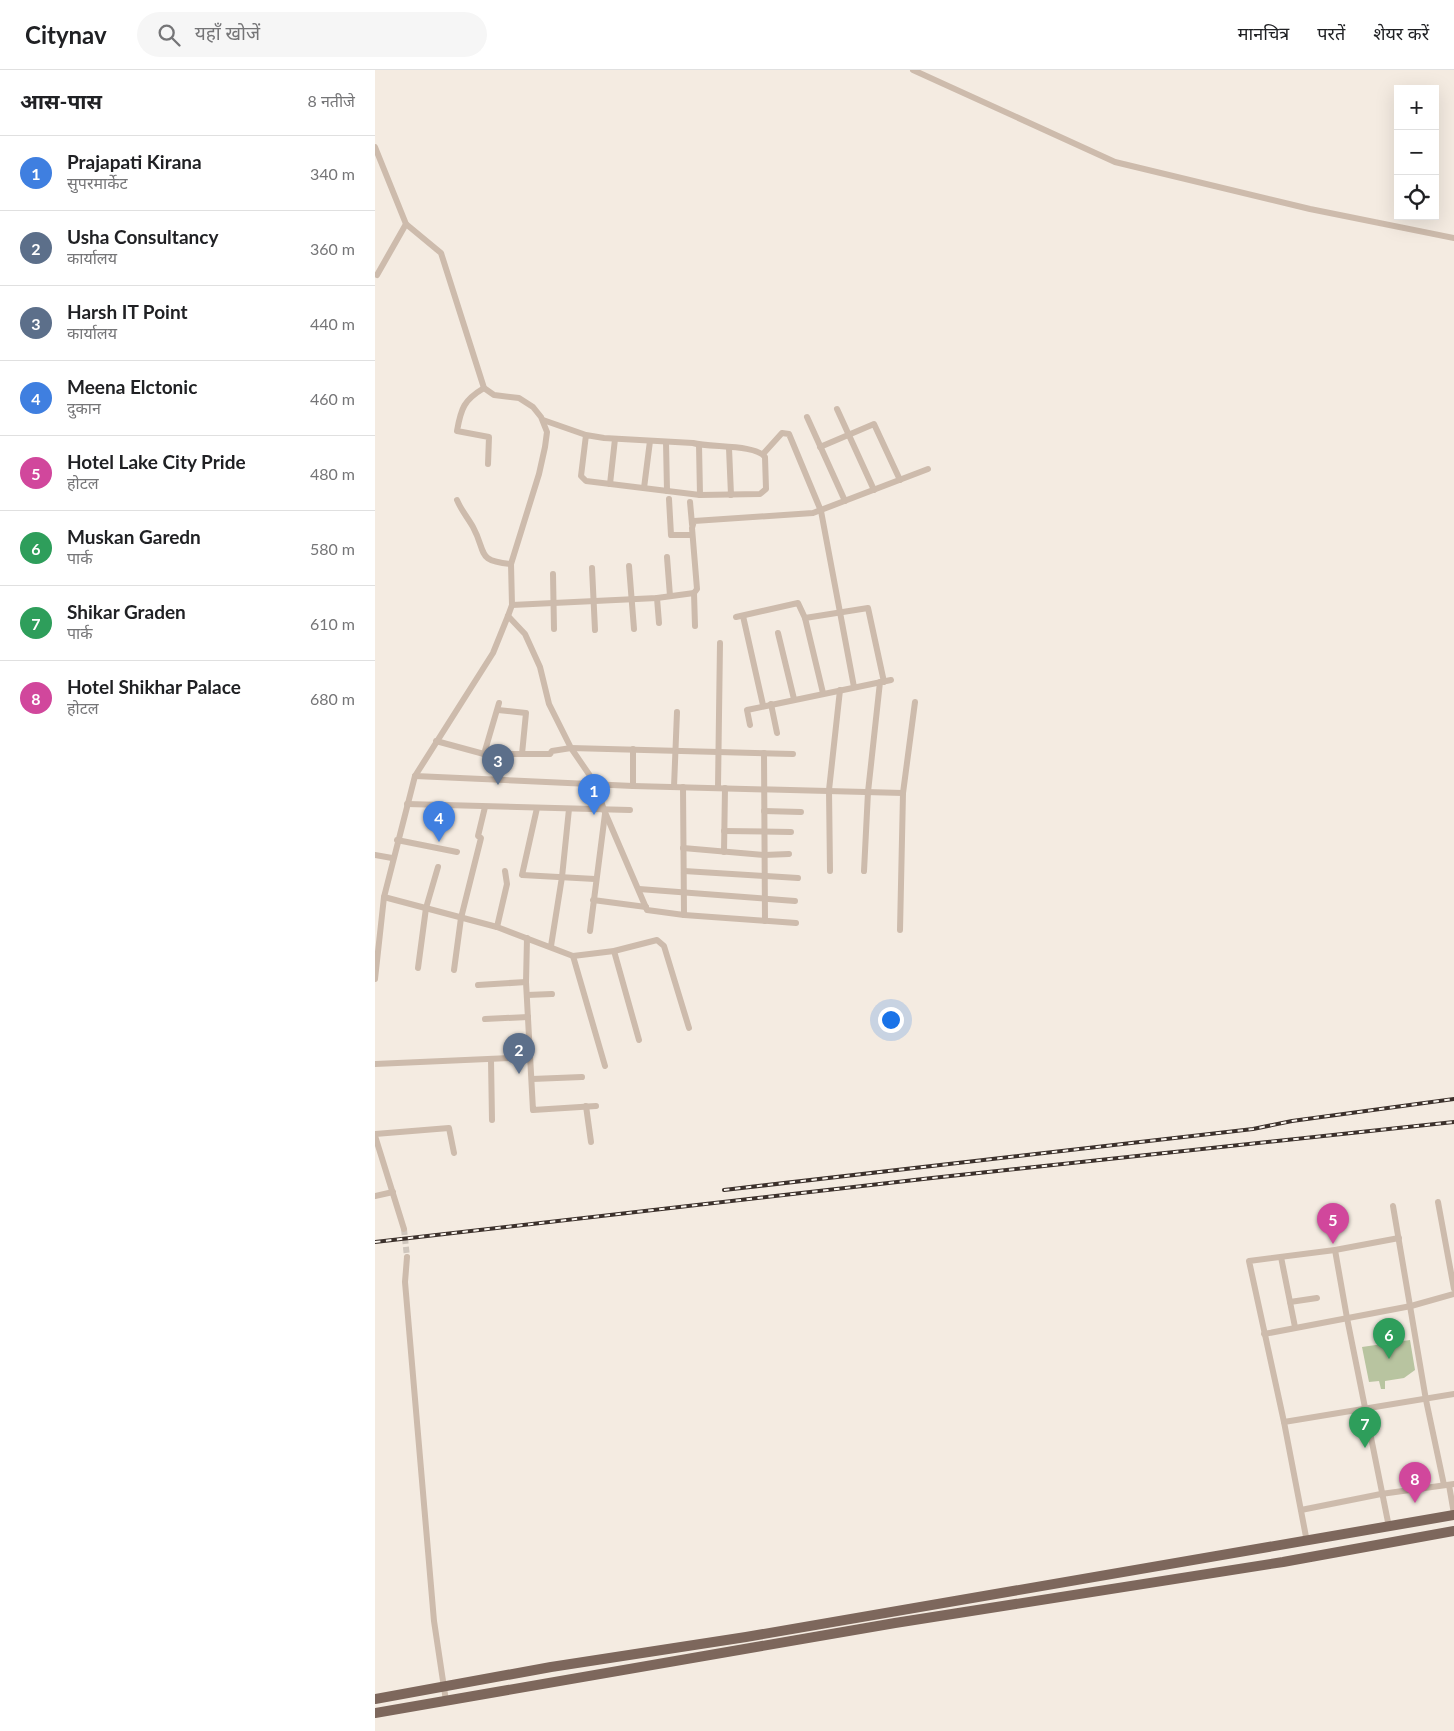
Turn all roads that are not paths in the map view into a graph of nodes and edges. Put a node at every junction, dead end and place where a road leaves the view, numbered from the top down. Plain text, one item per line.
1 (913, 70) edge
2 (375, 148) edge
3 (406, 224) junction
4 (1454, 238) edge
5 (377, 275) dead end
6 (485, 388) junction
7 (837, 409) dead end
8 (807, 417) dead end
9 (543, 420) junction
10 (849, 434) junction
11 (586, 435) junction
12 (615, 439) junction
13 (650, 441) junction
14 (666, 442) junction
15 (699, 445) junction
16 (821, 447) junction
17 (729, 448) junction
18 (763, 454) junction
19 (488, 464) dead end
20 (928, 469) dead end
21 (900, 480) junction
22 (610, 484) junction
23 (644, 488) junction
24 (874, 490) junction
25 (667, 491) junction
26 (701, 495) junction
27 (731, 495) junction
28 (669, 499) dead end
29 (457, 500) dead end
30 (845, 501) junction
31 (690, 502) dead end
32 (821, 511) junction
33 (692, 524) junction
34 (692, 536) junction
35 (667, 557) dead end
36 (511, 564) junction
37 (629, 566) dead end
38 (592, 568) dead end
39 (553, 574) dead end
40 (694, 593) junction
41 (670, 596) junction
42 (657, 598) junction
43 (632, 600) junction
44 (594, 601) junction
45 (553, 603) junction
46 (512, 605) junction
47 (840, 611) junction
48 (508, 616) junction
49 (805, 618) junction
50 (659, 623) dead end
51 (695, 626) dead end
52 (554, 629) dead end
53 (634, 629) dead end
54 (595, 630) dead end
55 (778, 633) dead end
56 (721, 643) dead end
57 (885, 681) junction
58 (854, 687) junction
59 (839, 690) junction
60 (823, 693) junction
61 (794, 699) junction
62 (915, 702) dead end
63 (771, 704) junction
64 (763, 706) junction
65 (677, 712) dead end
66 (750, 726) dead end
67 (777, 733) dead end
68 (436, 741) junction
69 (571, 748) junction
70 (633, 749) junction
71 (676, 750) junction
72 (719, 752) junction
73 (485, 754) junction
74 (522, 754) junction
75 (764, 754) junction
76 (793, 754) dead end
77 (415, 776) junction
78 (595, 783) junction
79 (633, 786) junction
80 (674, 787) junction
81 (683, 787) junction
82 (722, 788) junction
83 (763, 788) junction
84 (829, 790) junction
85 (868, 792) junction
86 (903, 793) junction
87 (407, 804) junction
88 (485, 806) junction
89 (537, 808) junction
90 (569, 809) junction
91 (630, 810) dead end
92 (604, 811) junction
93 (764, 811) junction
94 (801, 812) dead end
95 (725, 831) junction
96 (764, 832) junction
97 (791, 832) dead end
98 (397, 840) junction
99 (683, 848) junction
100 (457, 852) dead end
101 (723, 852) junction
102 (789, 854) dead end
103 (375, 855) edge
104 (764, 855) junction
105 (392, 858) junction
106 (438, 867) dead end
107 (505, 871) dead end
108 (684, 871) junction
109 (830, 871) dead end
110 (865, 871) dead end
111 (562, 877) junction
112 (764, 877) junction
113 (798, 878) dead end
114 (595, 879) junction
115 (639, 889) junction
116 (684, 892) junction
117 (384, 897) junction
118 (765, 899) junction
119 (593, 900) junction
120 (795, 901) dead end
121 (646, 907) junction
122 (426, 908) junction
123 (685, 915) junction
124 (461, 918) junction
125 (765, 921) junction
126 (795, 923) dead end
127 (497, 927) junction
128 (900, 930) dead end
129 (589, 931) dead end
130 (527, 938) junction
131 (551, 946) junction
132 (613, 950) junction
133 (573, 956) junction
134 (418, 968) dead end
135 (455, 970) dead end
136 (375, 979) edge
137 (526, 982) junction
138 (478, 985) dead end
139 (552, 994) dead end
140 (527, 995) junction
141 (528, 1018) junction
142 (485, 1019) dead end
143 (689, 1028) dead end
144 (639, 1040) dead end
145 (530, 1058) junction
146 (491, 1060) junction
147 (375, 1064) edge
148 (605, 1066) dead end
149 (582, 1077) dead end
150 (531, 1079) junction
151 (586, 1106) junction
152 (596, 1106) dead end
153 (492, 1120) dead end
154 (375, 1135) edge
155 (591, 1142) dead end
156 (455, 1153) dead end
157 (378, 1161) edge
158 (393, 1192) junction
159 (375, 1196) edge
160 (1438, 1202) dead end
161 (1393, 1206) dead end
162 (404, 1229) tunnel mouth
163 (1399, 1238) junction
164 (1335, 1250) junction
165 (407, 1257) tunnel mouth
166 (1281, 1257) junction
167 (1454, 1289) edge
168 (1454, 1294) edge
169 (1317, 1298) dead end
170 (1290, 1302) junction
171 (1411, 1306) junction
172 (1347, 1318) junction
173 (1295, 1327) junction
174 (1264, 1334) junction
175 (1454, 1394) edge
176 (1426, 1400) junction
177 (1364, 1408) junction
178 (1284, 1422) junction
179 (1449, 1485) edge
180 (1381, 1494) junction
181 (1301, 1510) junction
182 (1454, 1515) edge
183 (1389, 1527) junction
184 (1454, 1531) edge
185 (1307, 1542) junction
186 (886, 1614) junction
187 (887, 1624) junction
188 (444, 1688) junction
189 (375, 1699) edge
190 (446, 1701) junction
191 (375, 1713) edge

1 - 4 street
2 - 3 street
3 - 5 street
3 - 6 street
6 - 9 street
6 - 19 street
7 - 10 street
8 - 16 street
9 - 11 street
9 - 36 street
10 - 16 street
10 - 21 street
10 - 24 street
11 - 12 street
11 - 22 street
12 - 13 street
12 - 22 street
13 - 14 street
13 - 23 street
14 - 15 street
14 - 25 street
15 - 17 street
15 - 26 street
16 - 30 street
17 - 18 street
17 - 27 street
18 - 27 street
18 - 32 street
20 - 21 street
21 - 24 street
22 - 23 street
23 - 25 street
24 - 30 street
25 - 26 street
26 - 27 street
28 - 34 street
29 - 36 street
30 - 32 street
31 - 33 street
32 - 33 street
32 - 47 street
33 - 34 street
34 - 40 street
35 - 41 street
36 - 46 street
37 - 43 street
38 - 44 street
39 - 45 street
40 - 41 street
40 - 51 street
41 - 42 street
42 - 43 street
42 - 50 street
43 - 44 street
43 - 53 street
44 - 45 street
44 - 54 street
45 - 46 street
45 - 52 street
46 - 48 street
47 - 49 street
47 - 57 street
47 - 58 street
48 - 68 street
48 - 69 street
49 - 60 street
49 - 64 street
55 - 61 street
56 - 72 street
57 - 58 street
57 - 85 street
58 - 59 street
59 - 60 street
59 - 84 street
60 - 61 street
61 - 63 street
62 - 86 street
63 - 64 street
63 - 67 street
64 - 66 street
65 - 71 street
68 - 73 street
68 - 77 street
69 - 70 street
69 - 74 street
69 - 78 street
70 - 71 street
70 - 79 street
71 - 72 street
71 - 80 street
72 - 75 street
72 - 82 street
73 - 74 street
73 - 74 street
75 - 76 street
75 - 83 street
77 - 78 street
77 - 87 street
78 - 79 street
78 - 92 street
79 - 80 street
80 - 81 street
81 - 82 street
81 - 99 street
82 - 83 street
82 - 95 street
83 - 84 street
83 - 93 street
84 - 85 street
84 - 109 street
85 - 86 street
85 - 110 street
86 - 128 street
87 - 88 street
87 - 98 street
88 - 89 street
88 - 124 street
89 - 90 street
89 - 111 street
90 - 92 street
90 - 111 street
91 - 92 street
92 - 114 street
92 - 115 street
93 - 94 street
93 - 96 street
95 - 96 street
95 - 101 street
96 - 97 street
96 - 104 street
98 - 100 street
98 - 105 street
99 - 101 street
99 - 108 street
101 - 104 street
102 - 104 street
103 - 105 street
104 - 112 street
105 - 117 street
106 - 122 street
107 - 127 street
108 - 112 street
108 - 116 street
111 - 114 street
111 - 131 street
112 - 113 street
112 - 118 street
114 - 119 street
115 - 116 street
115 - 121 street
116 - 118 street
116 - 123 street
117 - 122 street
117 - 136 street
118 - 120 street
118 - 125 street
119 - 121 street
119 - 129 street
121 - 123 street
122 - 124 street
122 - 134 street
123 - 125 street
124 - 127 street
124 - 135 street
125 - 126 street
127 - 130 street
130 - 131 street
130 - 137 street
131 - 133 street
132 - 133 street
132 - 143 street
132 - 144 street
133 - 148 street
137 - 138 street
137 - 140 street
139 - 140 street
140 - 141 street
141 - 142 street
141 - 145 street
145 - 146 street
145 - 150 street
146 - 147 street
146 - 153 street
149 - 150 street
150 - 151 street
151 - 152 street
151 - 155 street
154 - 156 street
154 - 157 street
157 - 158 street
158 - 159 street
158 - 162 street
160 - 167 street
161 - 163 street
163 - 164 street
163 - 171 street
164 - 166 street
164 - 172 street
165 - 188 street
166 - 170 street
166 - 174 street
168 - 171 street
169 - 170 street
170 - 173 street
171 - 172 street
171 - 176 street
172 - 173 street
172 - 177 street
173 - 174 street
174 - 178 street
175 - 176 street
176 - 177 street
176 - 179 street
177 - 178 street
177 - 180 street
178 - 181 street
179 - 180 street
179 - 182 street
180 - 181 street
180 - 183 street
181 - 185 street
182 - 183 main road
183 - 185 main road
184 - 187 main road
185 - 186 main road
186 - 187 main road
186 - 188 main road
187 - 190 main road
188 - 189 main road
188 - 190 street
190 - 191 main road

